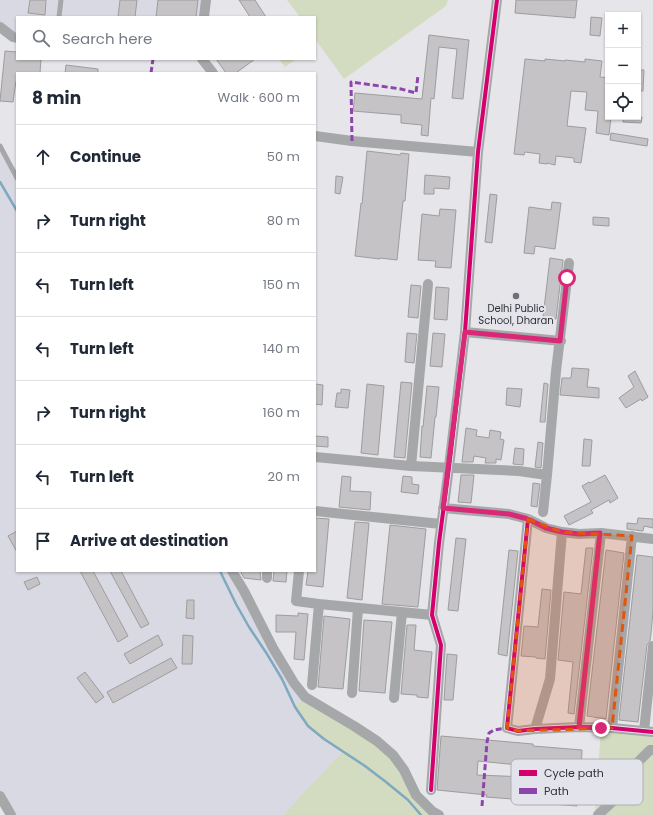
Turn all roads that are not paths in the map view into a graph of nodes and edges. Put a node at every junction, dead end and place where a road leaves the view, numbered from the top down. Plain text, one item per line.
1 (61, 0) edge
2 (206, 0) edge
3 (497, 0) edge
4 (59, 16) edge
5 (204, 16) edge
6 (0, 27) edge
7 (16, 38) edge
8 (203, 60) edge
9 (212, 72) edge
10 (316, 136) edge
11 (0, 146) edge
12 (478, 152) junction
13 (16, 176) edge
14 (568, 263) dead end
15 (428, 284) dead end
16 (465, 332) junction
17 (560, 341) junction
18 (316, 458) edge
19 (411, 466) junction
20 (449, 467) junction
21 (547, 475) junction
22 (443, 508) junction
23 (316, 511) edge
24 (543, 512) dead end
25 (528, 519) junction
26 (441, 524) junction
27 (562, 532) junction
28 (600, 533) junction
29 (632, 536) junction
30 (653, 539) edge
31 (233, 572) edge
32 (299, 572) edge
33 (319, 604) junction
34 (358, 608) junction
35 (402, 612) junction
36 (432, 615) junction
37 (653, 646) edge
38 (312, 685) dead end
39 (352, 693) dead end
40 (394, 698) dead end
41 (579, 727) junction
42 (612, 728) junction
43 (535, 729) junction
44 (648, 732) edge
45 (653, 750) edge
46 (641, 759) edge
47 (431, 790) dead end
48 (0, 796) edge
49 (609, 805) edge
50 (11, 815) edge
51 (439, 815) edge
52 (598, 815) edge

1 - 4 lane
2 - 5 street
3 - 12 street
6 - 7 street
8 - 9 street
10 - 12 street
11 - 13 lane
12 - 16 street
14 - 17 street
15 - 19 street
16 - 17 street
16 - 20 street
17 - 21 street
18 - 19 street
19 - 20 street
20 - 21 street
20 - 22 street
21 - 24 street
22 - 25 street
22 - 26 street
23 - 26 street
25 - 27 street
25 - 43 street
26 - 36 street
27 - 28 street
27 - 43 street
28 - 29 street
28 - 41 street
29 - 30 street
29 - 42 street
31 - 51 street
32 - 33 street
33 - 34 street
33 - 38 street
34 - 35 street
34 - 39 street
35 - 36 street
35 - 40 street
36 - 47 street
37 - 44 street
41 - 42 street
41 - 43 street
42 - 44 street
45 - 46 street
48 - 50 street
49 - 52 street

